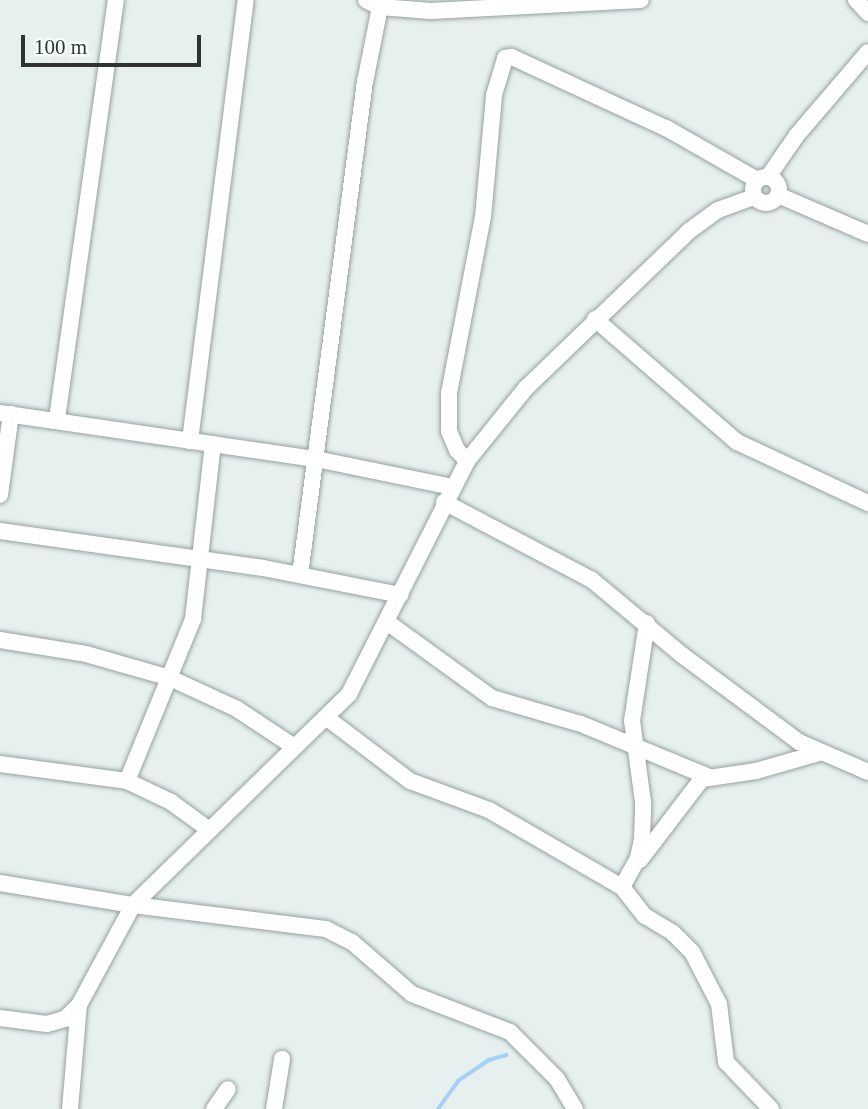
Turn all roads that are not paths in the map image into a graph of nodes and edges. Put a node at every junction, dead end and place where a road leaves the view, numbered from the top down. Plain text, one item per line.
1 (116, 0) edge
2 (246, 0) edge
3 (641, 0) edge
4 (856, 0) edge
5 (373, 4) edge
6 (537, 4) edge
7 (868, 13) edge
8 (868, 52) edge
9 (762, 178) junction
10 (778, 195) junction
11 (754, 197) junction
12 (868, 234) edge
13 (595, 319) junction
14 (6, 413) edge
15 (57, 419) junction
16 (190, 440) junction
17 (213, 444) junction
18 (316, 458) junction
19 (467, 461) junction
20 (453, 487) junction
21 (0, 495) edge
22 (444, 502) junction
23 (868, 503) edge
24 (0, 531) edge
25 (199, 561) junction
26 (300, 575) junction
27 (400, 594) junction
28 (387, 622) junction
29 (648, 623) junction
30 (0, 640) edge
31 (170, 678) junction
32 (327, 718) junction
33 (635, 744) junction
34 (293, 746) junction
35 (818, 753) junction
36 (0, 764) edge
37 (868, 772) edge
38 (709, 777) junction
39 (127, 781) junction
40 (208, 829) junction
41 (635, 867) junction
42 (0, 883) edge
43 (622, 887) junction
44 (132, 905) junction
45 (79, 1005) junction
46 (0, 1018) edge
47 (282, 1059) dead end
48 (228, 1088) dead end
49 (768, 1108) edge
50 (71, 1109) edge
51 (214, 1109) edge
52 (274, 1109) edge
53 (575, 1109) edge

1 - 15 street
2 - 16 street
3 - 6 street
4 - 7 street
5 - 6 street
5 - 18 street
8 - 9 street
9 - 10 street
9 - 11 street
9 - 19 street
10 - 11 street
10 - 12 street
11 - 13 street
13 - 19 street
13 - 23 street
14 - 15 street
14 - 21 street
15 - 16 street
16 - 17 street
17 - 18 street
17 - 25 street
18 - 20 street
18 - 26 street
19 - 20 street
20 - 22 street
22 - 27 street
22 - 29 street
24 - 25 street
25 - 26 street
25 - 31 street
26 - 27 street
27 - 28 street
28 - 32 street
28 - 33 street
29 - 33 street
29 - 35 street
30 - 31 street
31 - 34 street
31 - 39 street
32 - 34 street
32 - 43 street
33 - 38 street
33 - 41 street
34 - 40 street
35 - 37 street
35 - 38 street
36 - 39 street
38 - 41 street
39 - 40 street
40 - 44 street
41 - 43 street
42 - 44 street
43 - 49 street
44 - 45 street
44 - 53 street
45 - 46 street
45 - 50 street
47 - 52 street
48 - 51 street

